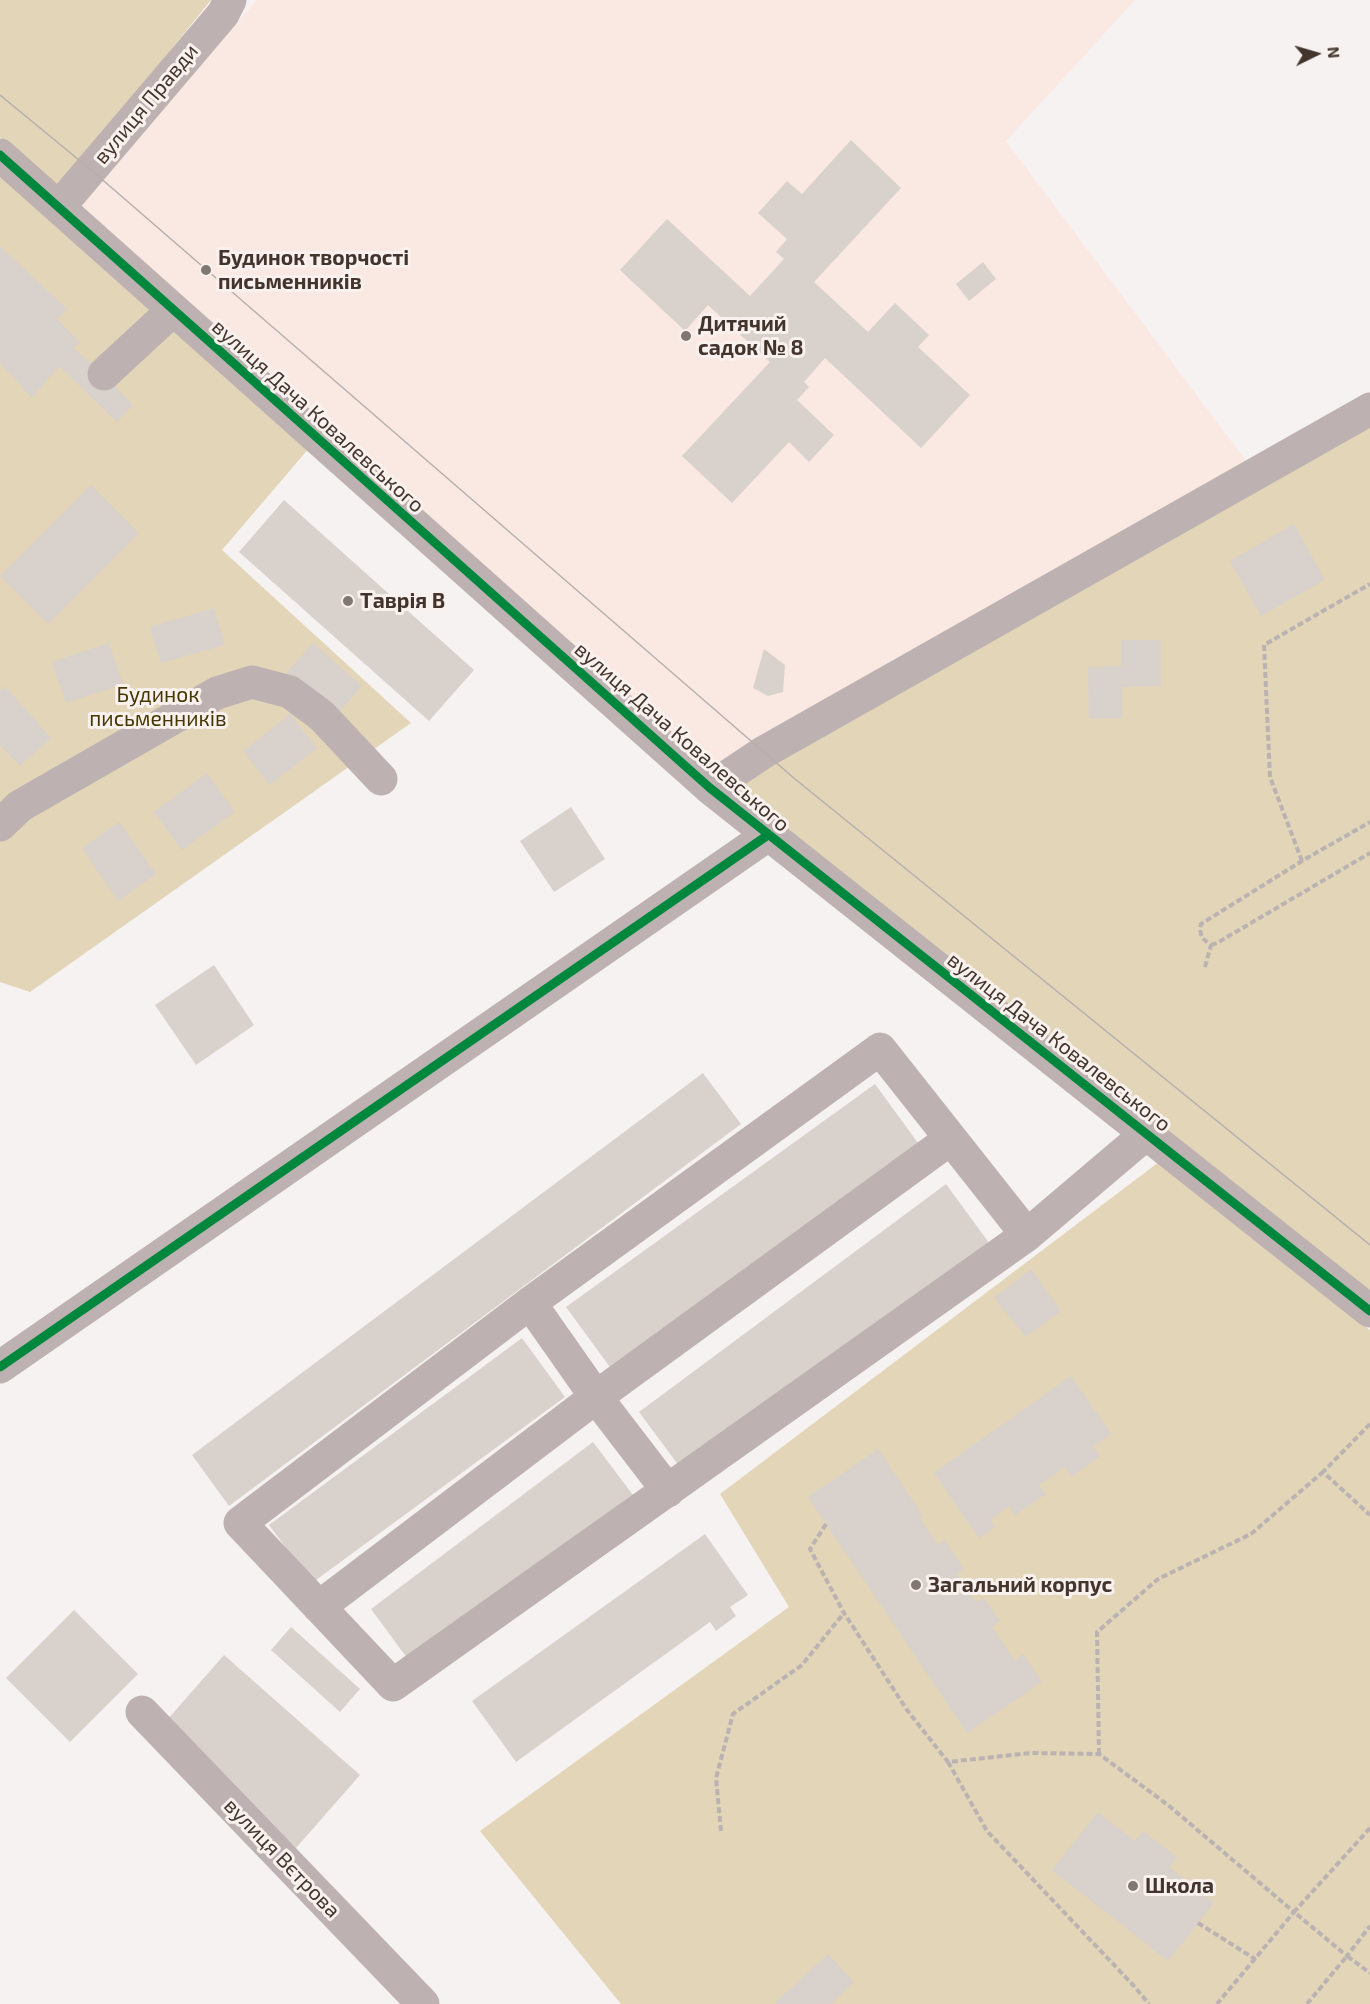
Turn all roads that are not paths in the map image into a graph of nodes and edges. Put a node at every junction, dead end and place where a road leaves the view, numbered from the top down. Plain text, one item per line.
1 (230, 0) edge
2 (0, 155) edge
3 (58, 207) junction
4 (172, 311) junction
5 (104, 374) dead end
6 (1370, 409) edge
7 (381, 779) dead end
8 (710, 788) junction
9 (0, 825) edge
10 (768, 835) junction
11 (1146, 1134) junction
12 (950, 1140) junction
13 (1027, 1235) junction
14 (530, 1303) junction
15 (1370, 1311) edge
16 (0, 1367) edge
17 (596, 1397) junction
18 (668, 1491) junction
19 (319, 1607) junction
20 (142, 1712) dead end
21 (423, 2004) edge

1 - 3 street, вулиця Правди
2 - 3 street, вулиця Дача Ковалевського
3 - 4 street, вулиця Дача Ковалевського
4 - 5 street
4 - 8 street, вулиця Дача Ковалевського
6 - 8 street
7 - 9 street
8 - 10 street, вулиця Дача Ковалевського
10 - 11 street, вулиця Дача Ковалевського
10 - 16 street
11 - 13 street
11 - 15 street, вулиця Дача Ковалевського
12 - 13 street
12 - 14 street
12 - 17 street
13 - 18 street
14 - 17 street
14 - 19 street
17 - 18 street
17 - 19 street
18 - 19 street
20 - 21 street, вулиця Вєтрова

